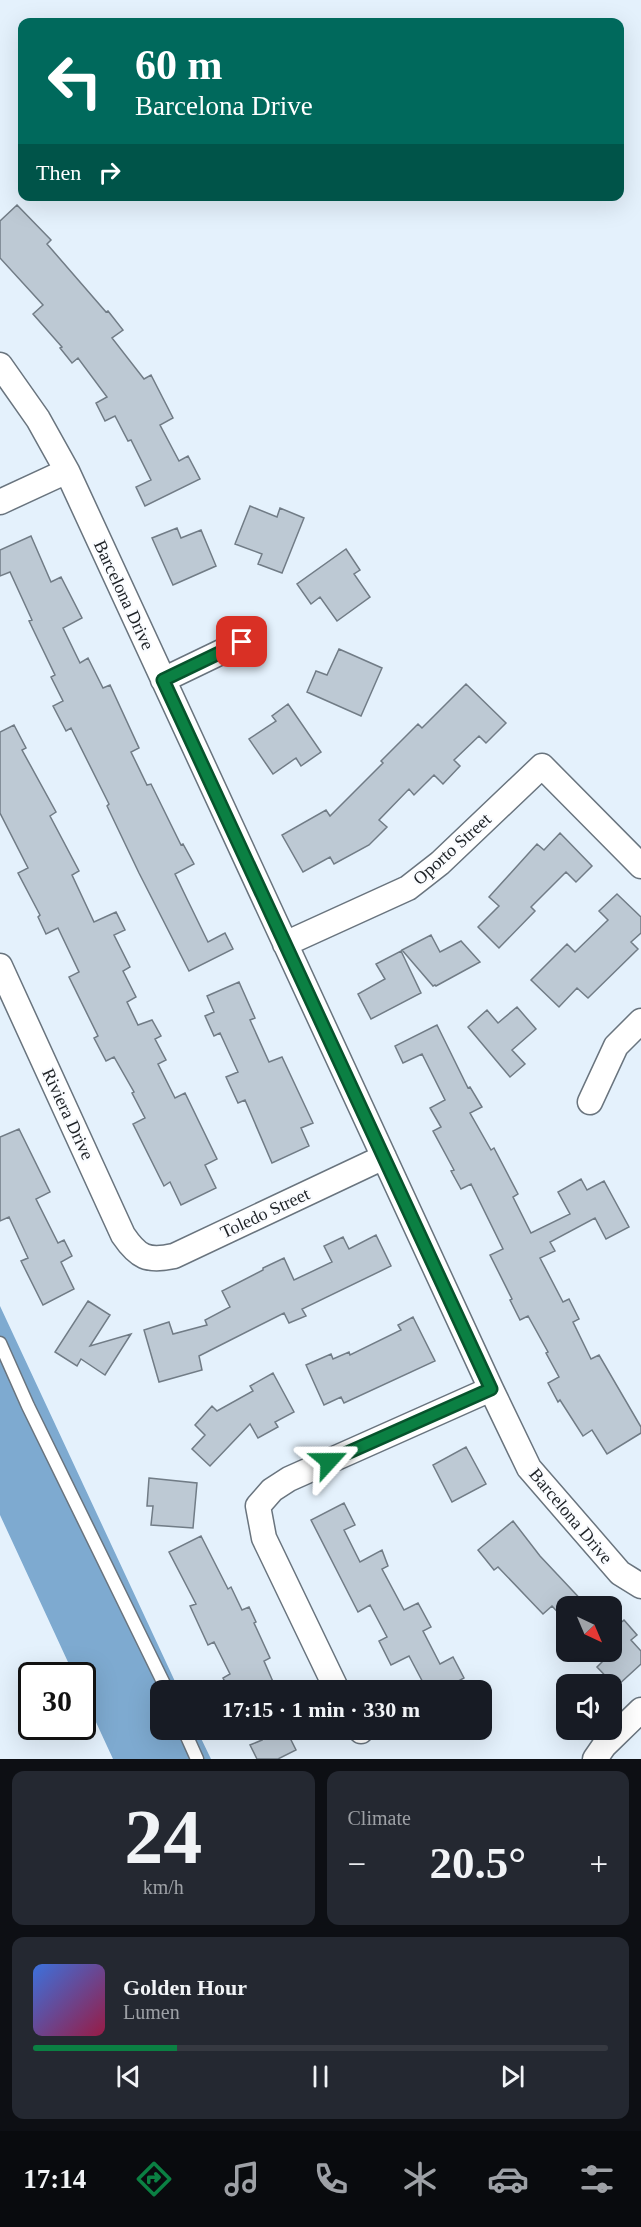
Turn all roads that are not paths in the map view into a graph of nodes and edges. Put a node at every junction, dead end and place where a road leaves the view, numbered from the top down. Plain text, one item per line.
1 (0, 365) edge
2 (67, 471) junction
3 (0, 502) edge
4 (242, 642) dead end
5 (163, 680) junction
6 (641, 866) edge
7 (285, 944) junction
8 (0, 966) edge
9 (641, 1021) edge
10 (590, 1102) dead end
11 (384, 1157) junction
12 (144, 1257) joint
13 (0, 1343) edge
14 (491, 1389) junction
15 (641, 1586) edge
16 (161, 1680) edge
17 (332, 1680) edge
18 (641, 1710) edge
19 (188, 1740) edge
20 (197, 1759) edge
21 (595, 1759) edge

1 - 2 street, Barcelona Drive
2 - 3 street
2 - 5 street, Barcelona Drive
4 - 5 street
5 - 7 street, Barcelona Drive
6 - 7 street, Oporto Street
7 - 11 street, Barcelona Drive
8 - 12 street, Riviera Drive
9 - 10 street
11 - 12 street, Toledo Street
11 - 14 street, Barcelona Drive
13 - 16 lane
14 - 15 street, Barcelona Drive
14 - 17 street
18 - 21 street
19 - 20 lane

